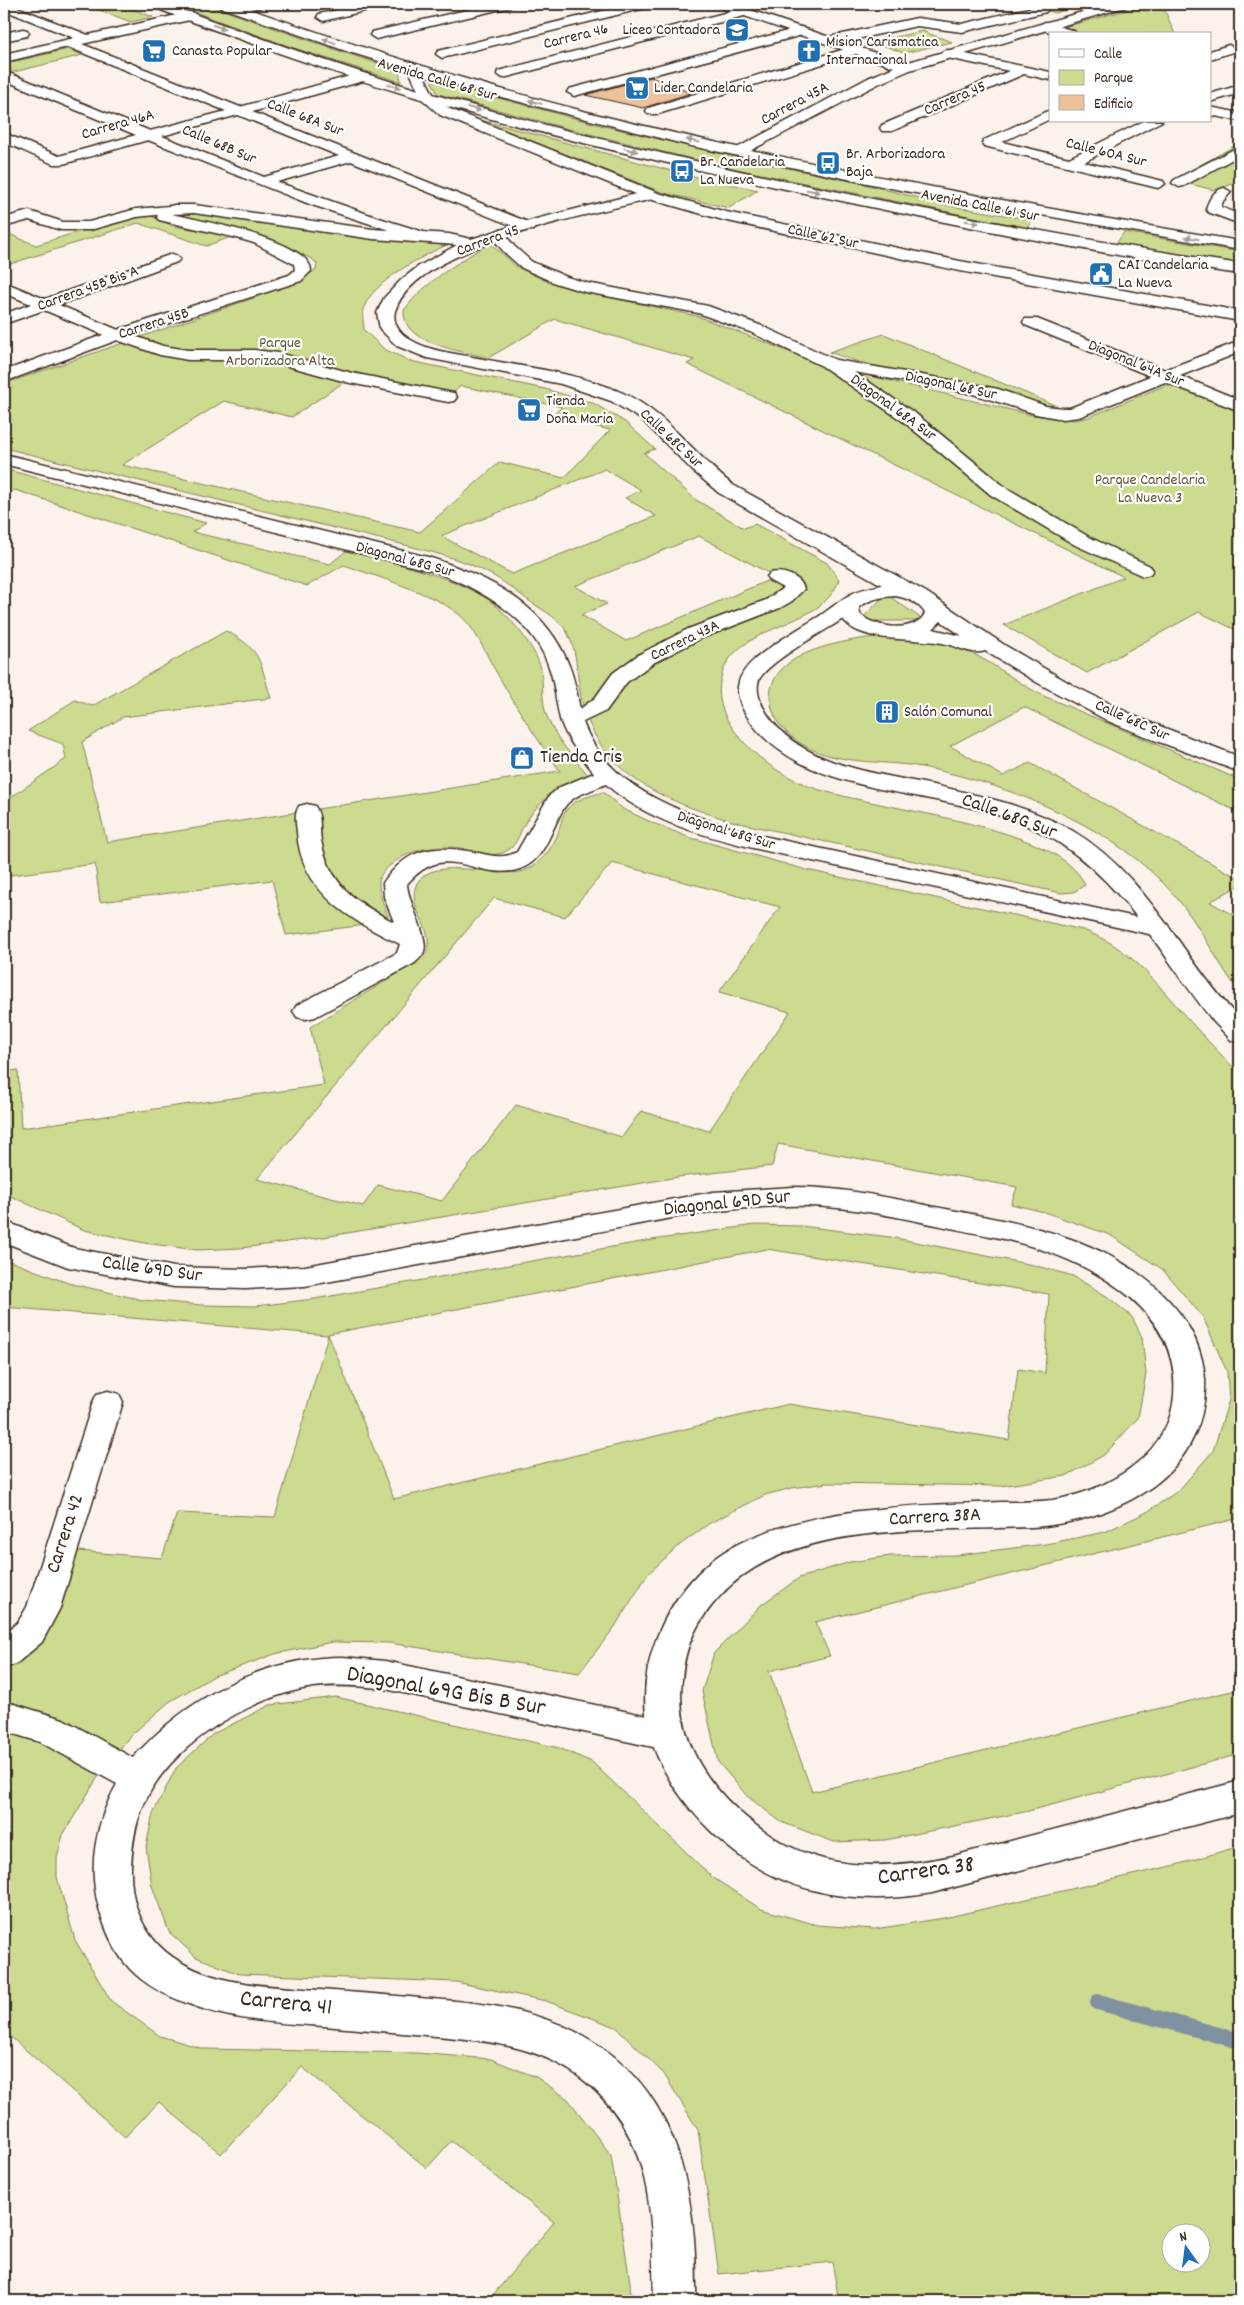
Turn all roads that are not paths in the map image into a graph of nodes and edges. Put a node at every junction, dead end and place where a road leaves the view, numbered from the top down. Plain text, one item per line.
1 (157, 4) edge
2 (257, 4) edge
3 (506, 4) edge
4 (645, 4) edge
5 (722, 4) edge
6 (1122, 4) edge
7 (4, 6) edge
8 (231, 6) edge
9 (371, 7) edge
10 (1042, 9) dead end
11 (744, 12) junction
12 (190, 16) junction
13 (323, 17) dead end
14 (399, 19) dead end
15 (416, 25) junction
16 (1045, 26) junction
17 (802, 31) junction
18 (1064, 32) edge
19 (22, 33) dead end
20 (376, 35) dead end
21 (4, 37) edge
22 (87, 39) junction
23 (829, 41) junction
24 (69, 43) junction
25 (1228, 49) dead end
26 (855, 50) junction
27 (368, 54) junction
28 (442, 54) dead end
29 (947, 54) junction
30 (1212, 54) edge
31 (4, 58) edge
32 (329, 65) junction
33 (905, 67) junction
34 (414, 68) junction
35 (1023, 70) junction
36 (1049, 71) edge
37 (503, 74) dead end
38 (4, 75) edge
39 (362, 77) junction
40 (1240, 89) edge
41 (574, 92) dead end
42 (427, 96) junction
43 (1212, 97) edge
44 (237, 111) junction
45 (653, 111) dead end
46 (1212, 111) edge
47 (1049, 114) edge
48 (1240, 117) edge
49 (1153, 122) edge
50 (887, 128) dead end
51 (149, 135) junction
52 (4, 136) edge
53 (1240, 150) edge
54 (740, 152) junction
55 (354, 156) junction
56 (1071, 163) junction
57 (714, 170) joint
58 (263, 182) junction
59 (1179, 182) dead end
60 (1158, 184) dead end
61 (1224, 192) dead end
62 (651, 195) junction
63 (1052, 214) junction
64 (174, 216) junction
65 (1240, 220) edge
66 (4, 223) edge
67 (528, 227) junction
68 (498, 235) junction
69 (425, 237) junction
70 (1060, 239) junction
71 (473, 244) junction
72 (1240, 246) edge
73 (172, 258) dead end
74 (1240, 269) edge
75 (4, 287) edge
76 (44, 304) junction
77 (1240, 316) edge
78 (4, 318) edge
79 (1031, 322) dead end
80 (117, 336) junction
81 (404, 343) joint
82 (1240, 346) edge
83 (828, 362) junction
84 (1166, 376) junction
85 (4, 377) edge
86 (448, 397) dead end
87 (1240, 406) edge
88 (4, 459) edge
89 (835, 552) junction
90 (1143, 570) dead end
91 (777, 577) dead end
92 (924, 601) junction
93 (852, 602) junction
94 (897, 632) junction
95 (784, 649) junction
96 (1029, 668) junction
97 (570, 719) junction
98 (1240, 765) edge
99 (610, 775) junction
100 (307, 811) dead end
101 (1158, 929) junction
102 (413, 941) junction
103 (306, 1011) dead end
104 (1240, 1034) edge
105 (4, 1231) edge
106 (305, 1276) joint
107 (1161, 1310) joint
108 (108, 1402) dead end
109 (4, 1654) edge
110 (4, 1716) edge
111 (667, 1736) junction
112 (138, 1778) junction
113 (1240, 1797) edge
114 (110, 1856) joint
115 (675, 2301) edge

1 - 12 street, Avenida Calle 68 Sur
2 - 8 street
3 - 15 street
4 - 28 street
5 - 11 street
6 - 16 street, Carrera 45A
7 - 22 street
27 -> 8 street, Avenida Calle 68 Sur
9 - 13 street
10 - 23 street
11 - 17 street
11 - 37 street, Carrera 46
12 - 22 street
12 -> 32 street, Avenida Calle 68 Sur
14 - 15 street
15 - 20 street
16 - 18 street
16 - 29 street, Carrera 45A
17 - 23 street
17 - 41 street
19 - 21 street
22 - 24 street
23 - 26 street
24 - 31 street
24 - 44 street, Calle 68A Sur
25 - 30 street
26 - 33 street
26 - 45 street, Carrera 45A
27 - 32 street
27 - 34 street, Avenida Calle 68 Sur
29 - 33 street, Carrera 45A
29 - 35 street
32 - 39 street, Avenida Calle 68 Sur
33 - 54 street, Carrera 45A
34 - 42 street
54 -> 34 street, Avenida Calle 68 Sur
35 - 36 street
35 - 50 street, Carrera 45
38 - 51 street, Calle 68B Sur
39 -> 42 street, Avenida Calle 68 Sur
39 - 44 street, Carrera 46A
40 - 43 street
42 -> 57 street, Avenida Calle 68 Sur
42 - 62 street, Calle 62 Sur
44 - 51 street, Carrera 46A
44 - 55 street, Calle 68A Sur
46 - 48 street
47 - 56 street, Calle 60A Sur
49 - 56 street
51 - 52 street, Carrera 46A
51 - 58 street, Calle 68B Sur
53 - 59 street
54 - 63 street, Avenida Calle 61 Sur
55 - 58 street
55 - 67 street, Calle 68A Sur
56 - 60 street, Calle 60A Sur
57 -> 70 street, Avenida Calle 61 Sur
58 - 69 street, Calle 68B Sur
61 - 65 street
62 - 67 street, Carrera 45
62 - 77 street, Calle 62 Sur
63 - 70 street
72 -> 63 street, Avenida Calle 61 Sur
64 - 66 street
64 - 69 street, Calle 68B Sur
64 - 80 street, Carrera 45B
67 - 68 street, Carrera 45
68 - 71 street, Carrera 45
68 - 83 street, Diagonal 68A Sur
69 - 71 street, Calle 68B Sur
70 - 74 street, Avenida Calle 61 Sur
71 - 81 street, Carrera 45
73 - 76 street, Carrera 45B Bis A
75 - 76 street
76 - 78 street, Carrera 45B Bis A
76 - 80 street
79 - 84 street, Diagonal 64A Sur
80 - 85 street, Carrera 45B
80 - 86 street
81 - 89 street, Calle 68C Sur
82 - 84 street
83 - 84 street, Diagonal 68 Sur
83 - 90 street, Diagonal 68A Sur
84 - 87 street, Diagonal 64A Sur
88 - 97 street, Diagonal 68G Sur
89 - 92 street, Calle 68C Sur
89 - 93 street, Calle 68C Sur
91 - 97 street, Carrera 43A
92 - 93 street
92 - 94 street
92 - 96 street, Calle 68C Sur
93 - 94 street
93 - 95 street
94 - 95 street
94 - 96 street, Calle 68C Sur
95 - 101 street, Calle 68G Sur
96 - 98 street, Calle 68C Sur
97 - 99 street, Diagonal 68G Sur
99 - 101 street, Diagonal 68G Sur
99 - 102 street
100 - 102 street
101 - 104 street, Calle 68G Sur
102 - 103 street
105 - 106 street, Calle 69D Sur
106 - 107 street, Diagonal 69D Sur
107 - 111 street, Carrera 38A
108 - 109 street, Carrera 42
110 - 112 street
111 - 112 street, Diagonal 69G Bis B Sur
111 - 113 street, Carrera 38
112 - 114 street, Diagonal 69G Bis B Sur
114 - 115 street, Carrera 41

